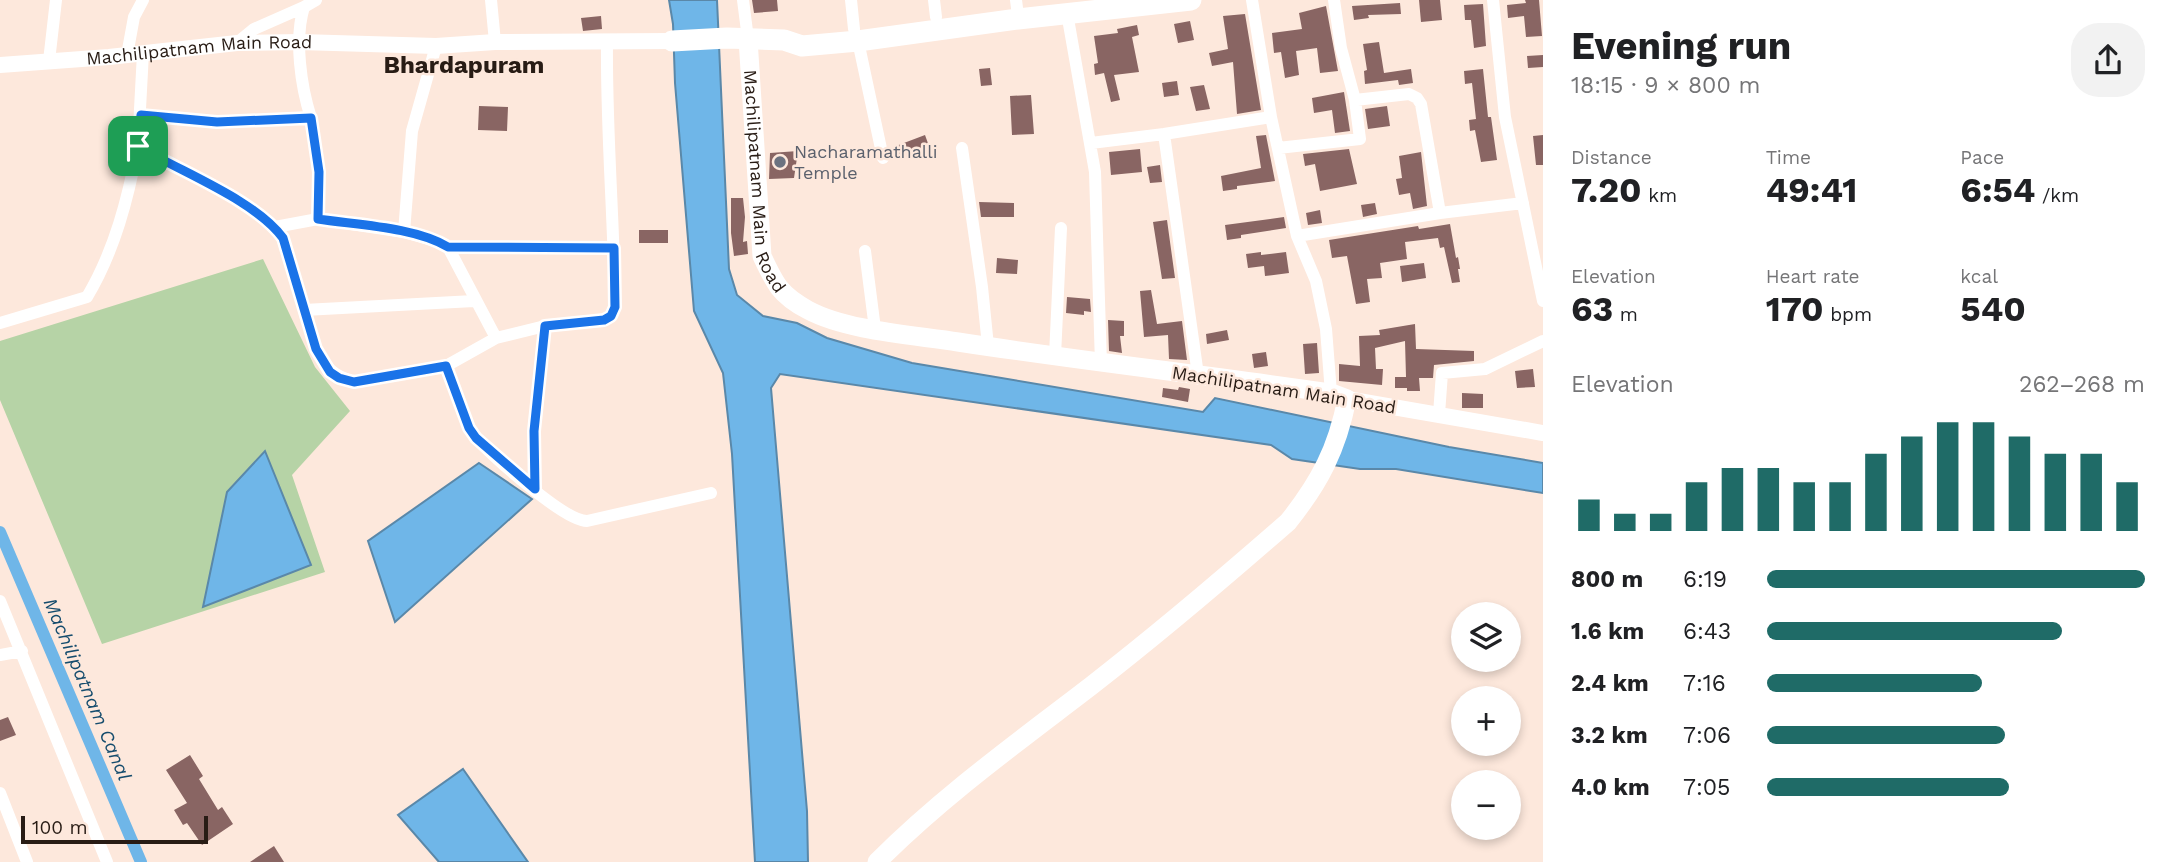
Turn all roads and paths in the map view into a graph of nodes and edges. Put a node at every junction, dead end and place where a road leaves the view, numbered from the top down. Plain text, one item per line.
1 (56, 0) edge
2 (143, 0) edge
3 (316, 0) edge
4 (491, 0) edge
5 (743, 0) edge
6 (851, 0) edge
7 (1090, 0) edge
8 (1191, 0) edge
9 (1252, 0) edge
10 (1334, 0) edge
11 (1493, 0) edge
12 (1017, 4) edge
13 (304, 7) junction
14 (935, 9) edge
15 (1067, 13) junction
16 (856, 35) junction
17 (299, 37) junction
18 (737, 39) junction
19 (607, 41) junction
20 (672, 41) joint
21 (495, 42) junction
22 (237, 43) junction
23 (436, 46) junction
24 (135, 54) junction
25 (49, 61) junction
26 (0, 65) edge
27 (1355, 100) junction
28 (141, 115) junction
29 (1271, 117) junction
30 (311, 118) junction
31 (1164, 134) junction
32 (1091, 142) junction
33 (138, 146) junction
34 (962, 148) dead end
35 (1278, 148) junction
36 (883, 158) dead end
37 (1523, 203) junction
38 (1440, 213) junction
39 (318, 219) junction
40 (275, 227) junction
41 (1061, 228) dead end
42 (404, 232) junction
43 (1297, 236) junction
44 (448, 247) junction
45 (614, 248) junction
46 (864, 251) dead end
47 (474, 301) junction
48 (1543, 301) edge
49 (304, 310) junction
50 (0, 323) edge
51 (545, 326) junction
52 (875, 329) junction
53 (496, 338) junction
54 (1543, 341) edge
55 (988, 346) junction
56 (1055, 356) junction
57 (1101, 364) junction
58 (446, 366) junction
59 (1198, 376) junction
60 (1341, 401) junction
61 (1439, 414) junction
62 (1543, 433) edge
63 (535, 489) junction
64 (711, 493) dead end
65 (0, 601) edge
66 (22, 651) junction
67 (0, 655) edge
68 (0, 793) edge
69 (27, 862) edge
70 (107, 862) edge
71 (877, 862) edge

1 - 25 street
2 - 24 street
3 - 13 street
4 - 21 street
5 - 18 street
6 - 16 street
7 - 12 main road
8 - 15 main road
9 - 29 street
10 - 27 street
11 - 37 street
12 - 14 main road
13 - 17 street
13 - 22 street
14 - 16 main road
15 - 16 main road
15 - 32 street
16 - 18 main road
16 - 36 street
17 - 22 street, Machilipatnam Main Road
17 - 23 street, Machilipatnam Main Road
17 - 30 street
18 - 20 main road, Machilipatnam Main Road
18 - 52 main road, Machilipatnam Main Road
19 - 20 street, Machilipatnam Main Road
19 - 21 street, Machilipatnam Main Road
19 - 45 street
21 - 23 street, Machilipatnam Main Road
22 - 24 street, Machilipatnam Main Road
23 - 42 street
24 - 25 street, Machilipatnam Main Road
24 - 28 street
25 - 26 street, Machilipatnam Main Road
27 - 35 street
27 - 38 street
28 - 30 street
28 - 33 street
29 - 31 street
29 - 35 street
30 - 39 street
31 - 32 street
31 - 59 street
32 - 57 street
33 - 40 street
33 - 50 street
34 - 55 street
35 - 43 street
37 - 38 street
37 - 48 street
38 - 43 street
39 - 40 street
39 - 42 street
40 - 49 street
41 - 56 street
42 - 44 street
43 - 60 street
44 - 45 street
44 - 47 street
45 - 51 street
46 - 52 street
47 - 49 street
47 - 53 street
49 - 58 street
51 - 53 street
51 - 63 street
52 - 55 main road, Machilipatnam Main Road
53 - 58 street
54 - 61 street
55 - 56 main road, Machilipatnam Main Road
56 - 57 main road, Machilipatnam Main Road
57 - 59 main road, Machilipatnam Main Road
58 - 63 street
59 - 60 main road, Machilipatnam Main Road
60 - 61 street, Machilipatnam Main Road
60 - 71 main road
61 - 62 street, Machilipatnam Main Road
63 - 64 street
65 - 66 street
66 - 67 street
66 - 70 street
68 - 69 street

